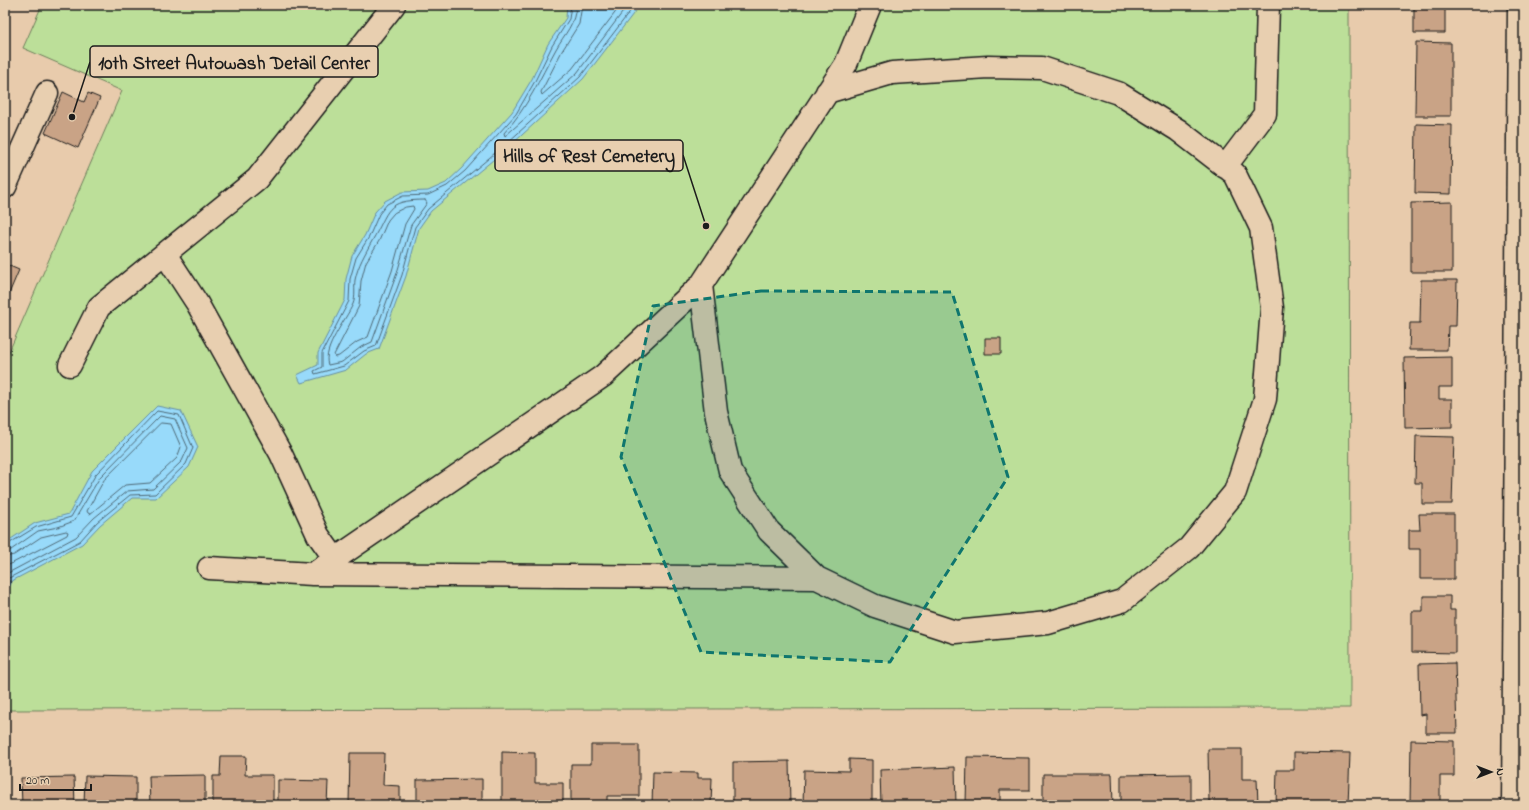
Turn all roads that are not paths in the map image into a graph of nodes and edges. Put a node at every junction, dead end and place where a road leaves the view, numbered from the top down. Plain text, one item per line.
1 (394, 5) edge
2 (870, 5) edge
3 (1268, 5) edge
4 (1519, 5) edge
5 (827, 92) junction
6 (47, 93) dead end
7 (12, 153) edge
8 (1225, 167) junction
9 (5, 188) edge
10 (165, 254) junction
11 (701, 285) junction
12 (70, 365) dead end
13 (335, 559) junction
14 (209, 568) dead end
15 (313, 574) junction
16 (817, 578) junction
17 (1513, 805) edge

1 - 10 street
2 - 5 street
3 - 8 street
4 - 17 street
5 - 8 street
5 - 11 street
6 - 7 street
7 - 9 street
8 - 16 street
10 - 12 street
10 - 13 street
11 - 13 street
11 - 16 street
13 - 15 street
14 - 15 street
15 - 16 street

